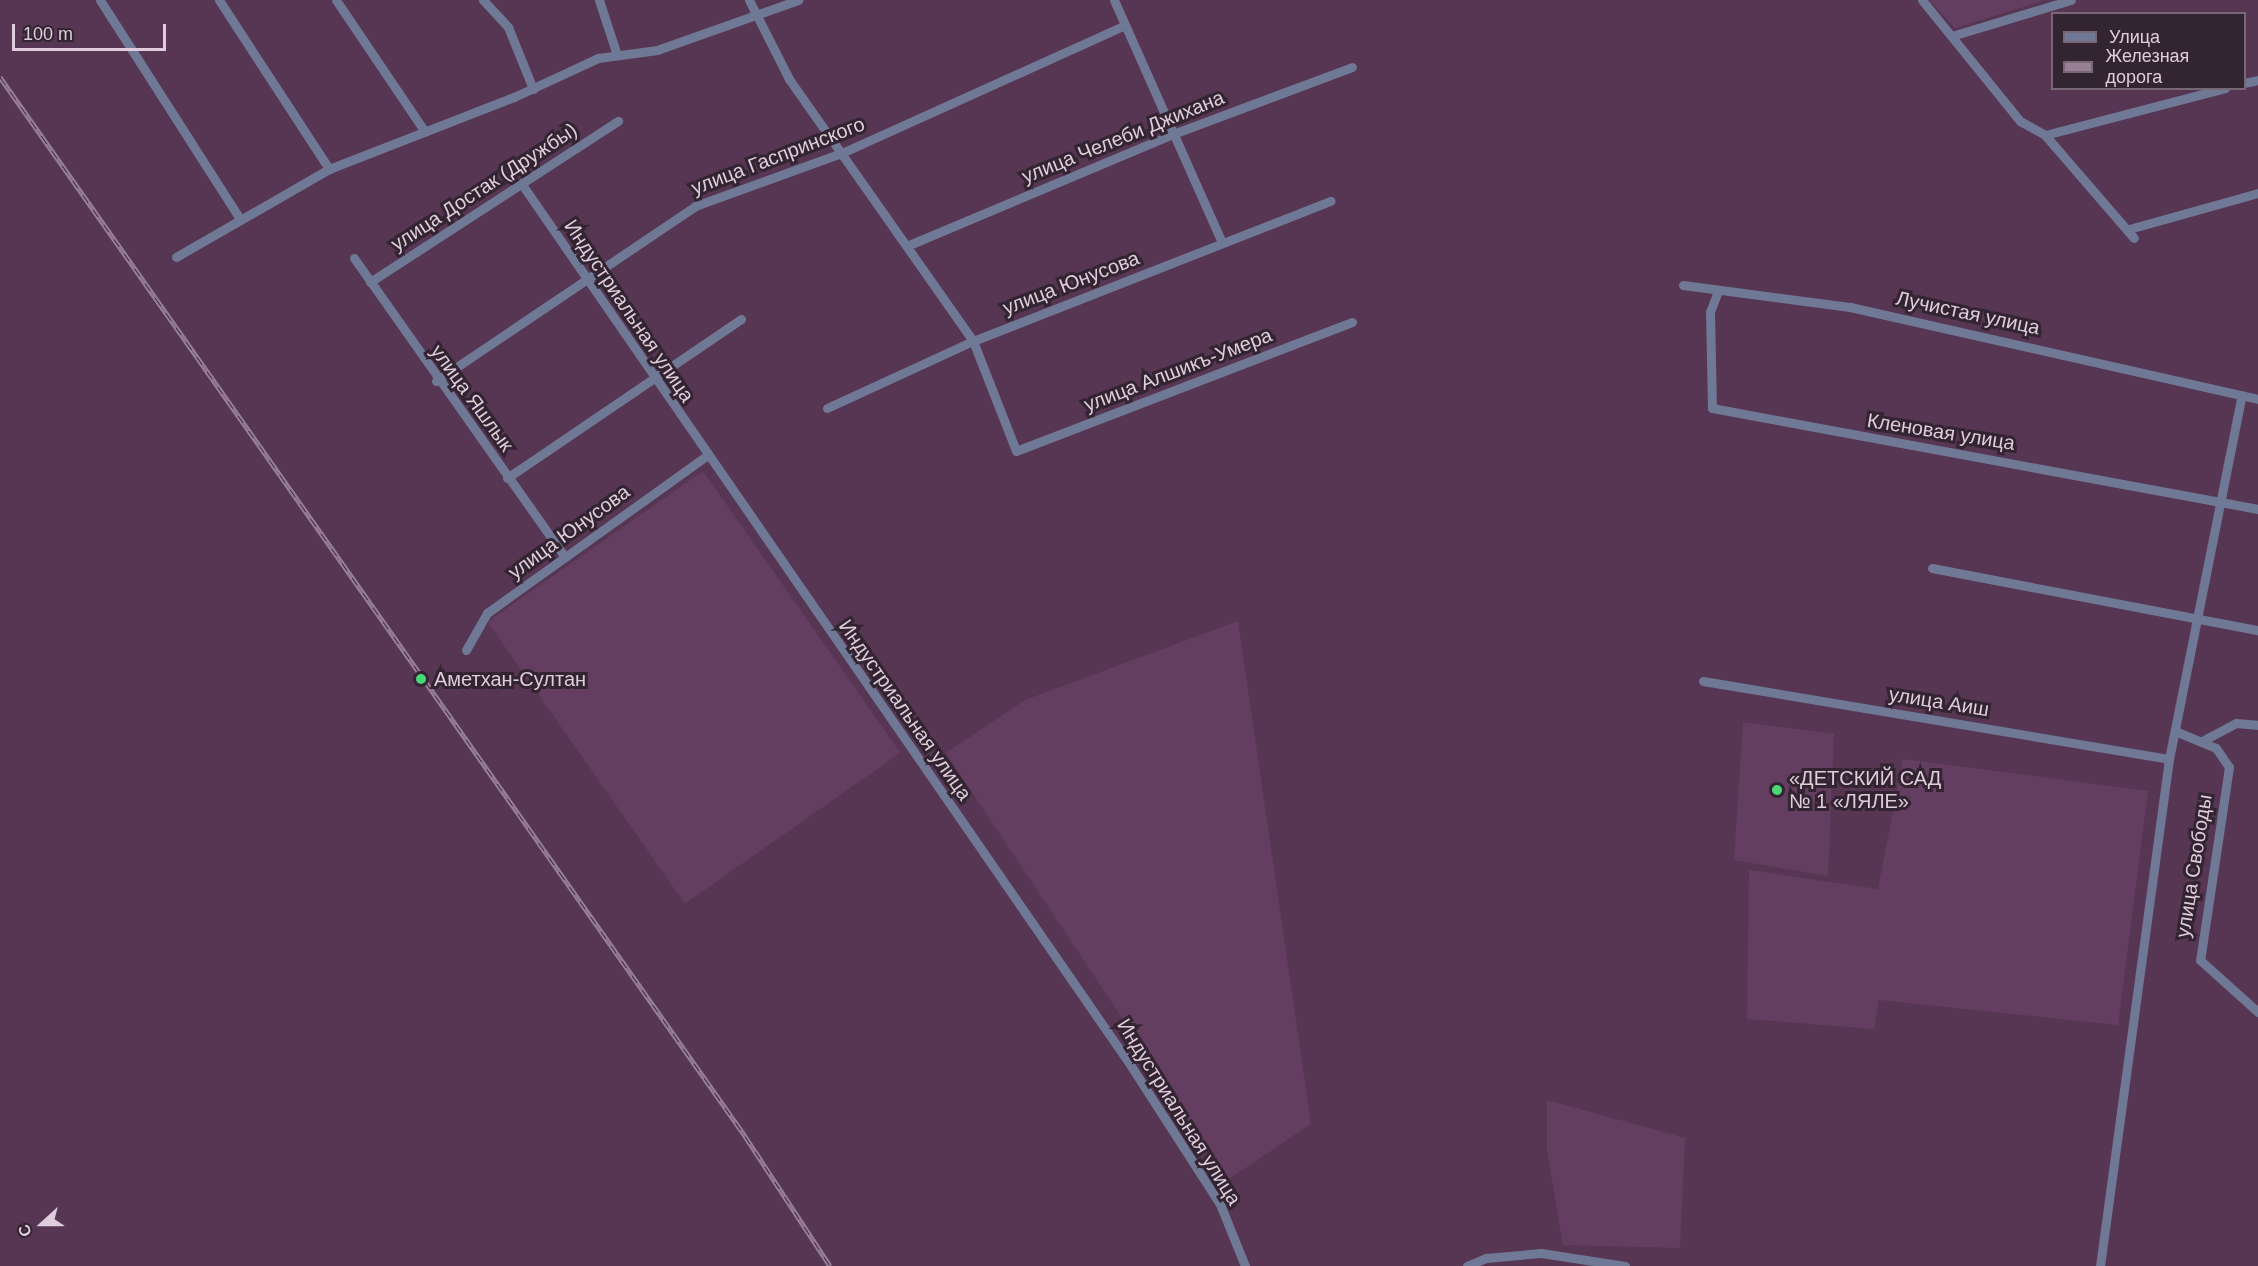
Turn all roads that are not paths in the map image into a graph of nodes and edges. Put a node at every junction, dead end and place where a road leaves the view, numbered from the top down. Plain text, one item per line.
1 (100, 0) edge
2 (219, 0) edge
3 (336, 0) edge
4 (483, 0) edge
5 (599, 0) edge
6 (749, 0) edge
7 (798, 0) edge
8 (1114, 0) edge
9 (1922, 0) edge
10 (2071, 0) edge
11 (756, 14) junction
12 (1125, 25) junction
13 (1955, 35) junction
14 (617, 55) junction
15 (1352, 67) dead end
16 (533, 89) junction
17 (2217, 90) edge
18 (618, 122) dead end
19 (425, 132) junction
20 (1173, 134) junction
21 (2045, 135) junction
22 (843, 152) junction
23 (329, 169) junction
24 (521, 183) junction
25 (2258, 194) edge
26 (1331, 201) dead end
27 (239, 217) junction
28 (2129, 229) junction
29 (2134, 238) dead end
30 (1222, 243) junction
31 (909, 245) junction
32 (176, 257) dead end
33 (354, 258) dead end
34 (586, 279) junction
35 (370, 282) junction
36 (1683, 285) dead end
37 (1718, 291) junction
38 (741, 319) dead end
39 (1352, 322) dead end
40 (973, 341) junction
41 (652, 377) junction
42 (436, 381) junction
43 (2258, 391) edge
44 (2242, 395) junction
45 (2258, 399) edge
46 (827, 408) dead end
47 (706, 456) junction
48 (507, 478) junction
49 (2221, 502) junction
50 (2258, 509) edge
51 (566, 557) junction
52 (1932, 568) dead end
53 (2198, 618) junction
54 (2258, 630) edge
55 (466, 650) dead end
56 (1702, 681) dead end
57 (2258, 725) edge
58 (2175, 730) junction
59 (2202, 741) junction
60 (2169, 759) junction
61 (2258, 1012) edge
62 (1245, 1266) edge
63 (1467, 1266) edge
64 (1625, 1266) edge
65 (2100, 1266) edge

1 - 27 street
2 - 23 street
3 - 19 street
4 - 16 street
5 - 14 street
6 - 11 street
7 - 11 street
8 - 12 street
9 - 13 street
10 - 13 street
11 - 14 street
11 - 22 street
12 - 20 street
12 - 22 street, улица Гаспринского
13 - 21 street
14 - 16 street
15 - 20 street, улица Челеби Джихана
16 - 19 street
17 - 21 street
18 - 24 street, улица Достак (Дружбы)
19 - 23 street
20 - 30 street
20 - 31 street, улица Челеби Джихана
21 - 28 street
22 - 31 street
22 - 34 street, улица Гаспринского
23 - 27 street
24 - 34 street, Индустриальная улица
24 - 35 street, улица Достак (Дружбы)
25 - 28 street
26 - 30 street, улица Юнусова
27 - 32 street
28 - 29 street
30 - 40 street, улица Юнусова
31 - 40 street
33 - 35 street, улица Яшлык
34 - 41 street, Индустриальная улица
34 - 42 street, улица Гаспринского
35 - 42 street, улица Яшлык
36 - 37 street, Лучистая улица
37 - 44 street, Лучистая улица
37 - 49 street, Кленовая улица
38 - 41 street
39 - 40 street, улица Алшикъ-Умера
40 - 46 street, улица Юнусова
41 - 47 street, Индустриальная улица
41 - 48 street
42 - 48 street, улица Яшлык
43 - 44 street
44 - 45 street, Лучистая улица
44 - 49 street
47 - 51 street, улица Юнусова
47 - 62 street, Индустриальная улица
48 - 51 street, улица Яшлык
49 - 50 street, Кленовая улица
49 - 53 street
51 - 55 street, улица Юнусова
52 - 53 street
53 - 54 street
53 - 58 street
56 - 60 street, улица Аиш
57 - 59 street
58 - 59 street, улица Свободы
58 - 60 street
59 - 61 street, улица Свободы
60 - 65 street
63 - 64 street

